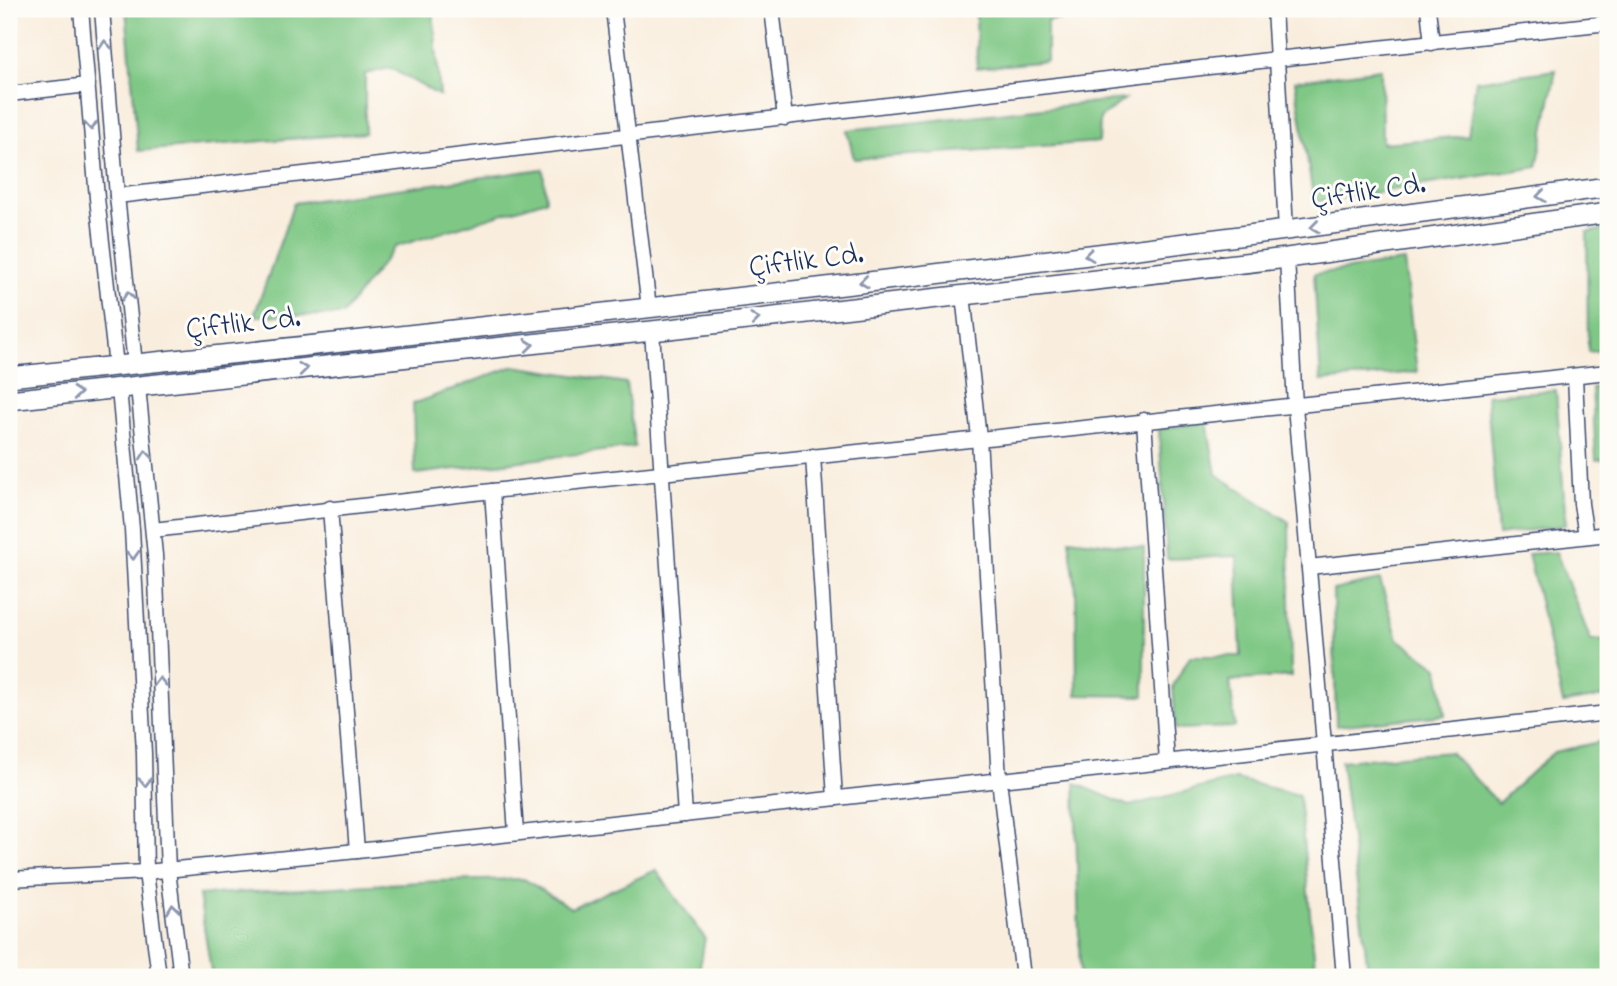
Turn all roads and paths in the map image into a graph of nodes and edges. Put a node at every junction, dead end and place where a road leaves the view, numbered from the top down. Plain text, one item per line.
1 (81, 9) edge
2 (102, 9) edge
3 (613, 9) edge
4 (772, 9) edge
5 (1274, 9) edge
6 (1428, 9) edge
7 (1589, 9) edge
8 (1608, 23) edge
9 (1591, 25) junction
10 (1432, 43) junction
11 (1278, 59) junction
12 (88, 85) junction
13 (9, 94) edge
14 (785, 118) junction
15 (630, 137) junction
16 (1608, 187) edge
17 (117, 196) junction
18 (1608, 213) edge
19 (1286, 231) junction
20 (1287, 258) junction
21 (963, 295) junction
22 (649, 308) junction
23 (652, 331) junction
24 (126, 365) junction
25 (1608, 372) edge
26 (9, 377) edge
27 (1575, 377) junction
28 (129, 388) junction
29 (9, 400) edge
30 (1296, 406) junction
31 (1144, 420) junction
32 (979, 438) junction
33 (813, 456) junction
34 (662, 473) junction
35 (492, 491) junction
36 (330, 508) junction
37 (153, 530) junction
38 (1608, 534) edge
39 (1586, 536) junction
40 (1309, 567) junction
41 (1608, 713) edge
42 (1325, 744) junction
43 (1167, 762) junction
44 (999, 780) junction
45 (835, 798) junction
46 (685, 815) junction
47 (516, 833) junction
48 (357, 851) junction
49 (168, 870) junction
50 (146, 872) junction
51 (9, 880) edge
52 (159, 977) edge
53 (181, 977) edge
54 (1023, 977) edge
55 (1344, 977) edge

1 - 12 street
17 -> 2 street
3 - 15 street
4 - 14 street
5 - 11 street
6 - 10 street
7 - 9 street
8 - 9 street
9 - 10 street
10 - 11 street
11 - 14 street
11 - 19 street
12 - 13 street
12 -> 24 street
14 - 15 street
15 - 17 street
15 - 22 street
16 -> 19 street, Çiftlik Cd.
24 -> 17 street
18 - 20 street, Çiftlik Cd.
19 - 20 street
19 -> 22 street, Çiftlik Cd.
20 - 21 street, Çiftlik Cd.
20 - 30 street
23 -> 21 street, Çiftlik Cd.
21 - 32 street
22 - 24 street, Çiftlik Cd.
28 -> 23 street, Çiftlik Cd.
23 - 34 street
24 - 26 street, Çiftlik Cd.
24 - 28 street
25 - 27 street
27 - 30 street
27 - 39 street
29 -> 28 street, Çiftlik Cd.
37 -> 28 street
28 -> 50 street
30 - 31 street
30 - 40 street
31 - 32 street
31 - 43 street
32 - 33 street
32 - 44 street
33 - 34 street
33 - 45 street
34 - 35 street
34 - 46 street
35 - 36 street
35 - 47 street
36 - 37 street
36 - 48 street
49 -> 37 street
38 - 39 street
39 - 40 street
40 - 42 street
41 - 42 street
42 - 43 street
42 - 55 street
43 - 44 street
44 - 45 street
44 - 54 street
45 - 46 street
46 - 47 street
47 - 48 street
48 - 49 street
49 - 50 street
53 -> 49 street
50 - 51 street
50 - 52 street

